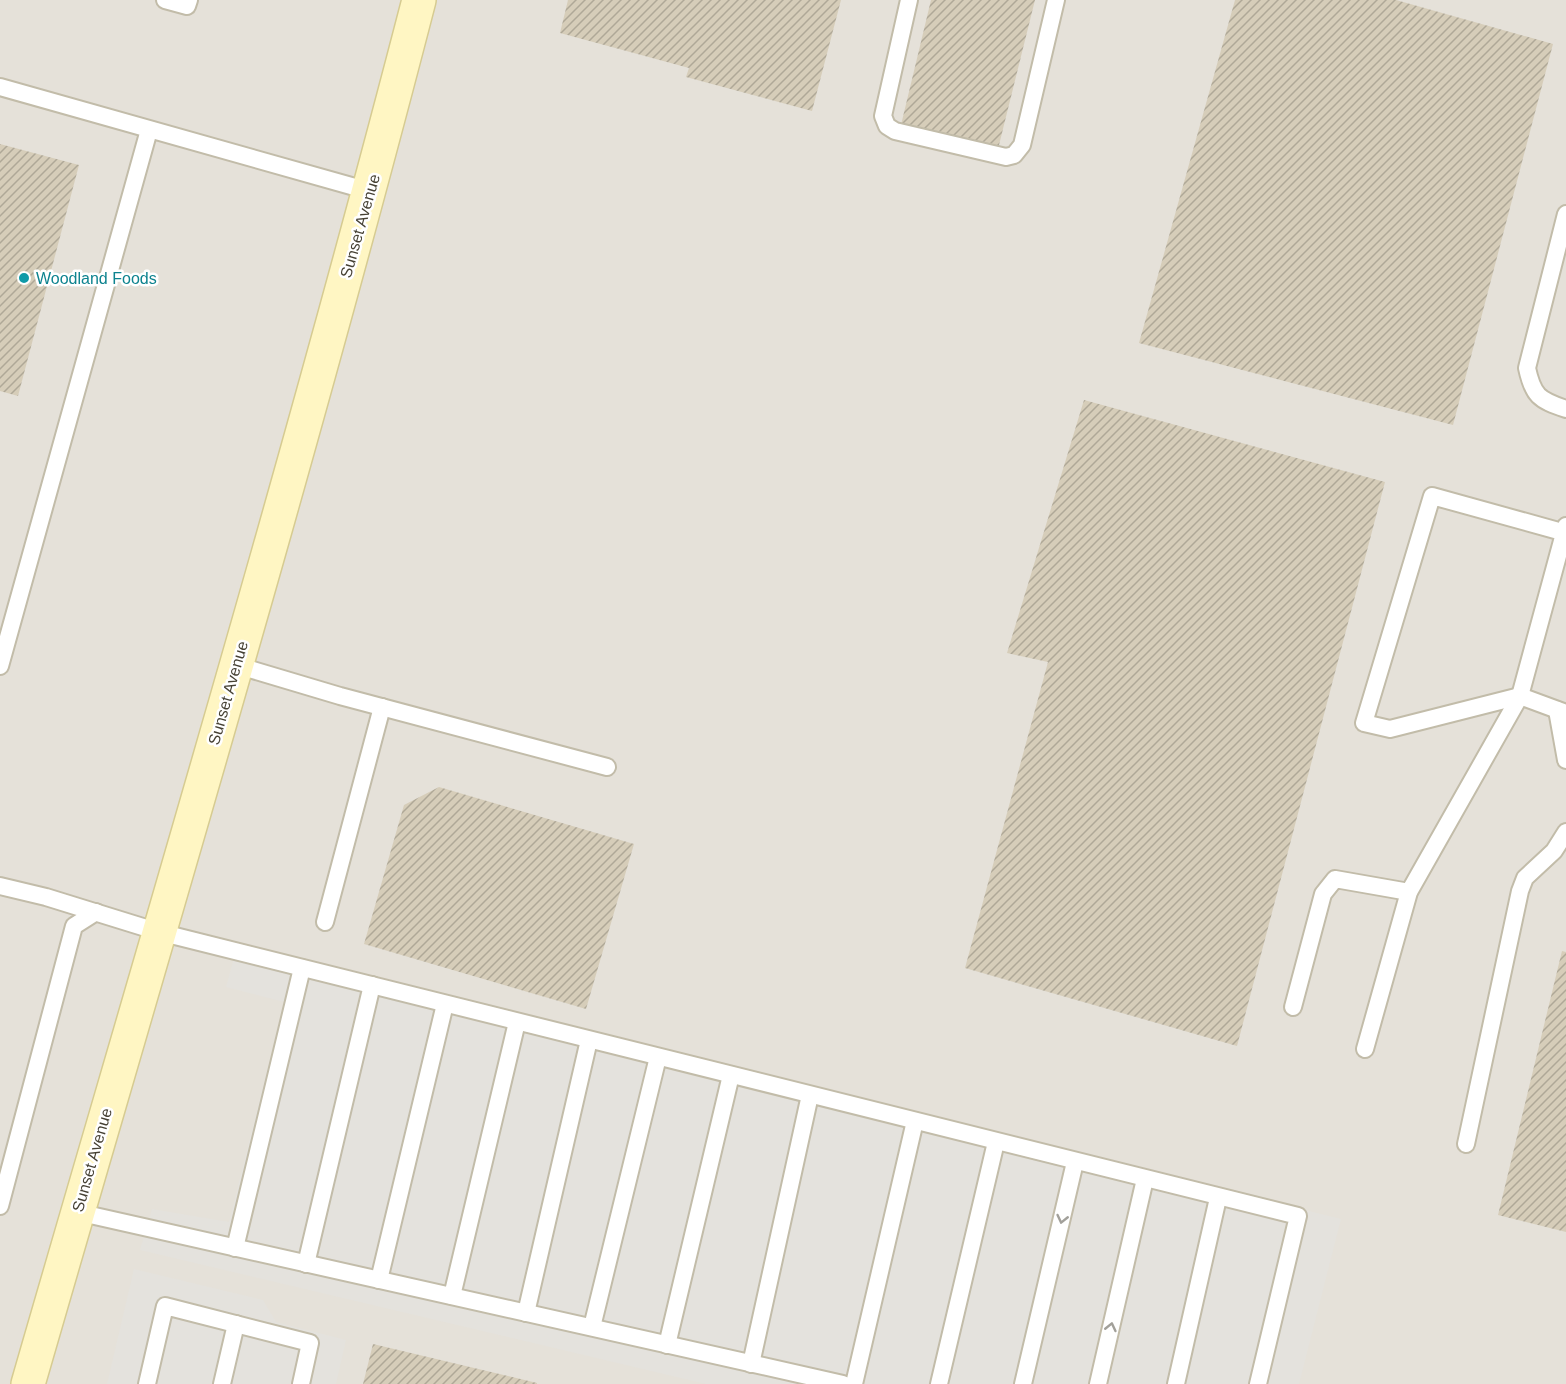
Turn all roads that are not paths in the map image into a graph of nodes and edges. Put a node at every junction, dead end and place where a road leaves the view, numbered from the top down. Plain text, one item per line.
1 (165, 0) edge
2 (189, 0) edge
3 (419, 0) edge
4 (909, 0) edge
5 (1056, 0) edge
6 (0, 87) edge
7 (149, 130) junction
8 (369, 191) junction
9 (1566, 214) edge
10 (1566, 409) edge
11 (1565, 531) edge
12 (236, 665) junction
13 (0, 666) edge
14 (1520, 696) junction
15 (382, 707) junction
16 (1562, 711) edge
17 (1566, 760) edge
18 (607, 767) dead end
19 (1564, 837) edge
20 (0, 886) edge
21 (1409, 892) junction
22 (96, 912) junction
23 (325, 922) dead end
24 (159, 932) junction
25 (302, 968) junction
26 (372, 985) junction
27 (445, 1004) junction
28 (1293, 1007) dead end
29 (517, 1022) junction
30 (589, 1040) junction
31 (1365, 1049) dead end
32 (658, 1057) junction
33 (731, 1075) junction
34 (810, 1095) junction
35 (915, 1121) junction
36 (996, 1142) junction
37 (1466, 1144) dead end
38 (1075, 1162) junction
39 (1145, 1179) junction
40 (1218, 1197) junction
41 (0, 1206) edge
42 (77, 1212) junction
43 (235, 1248) junction
44 (306, 1264) junction
45 (379, 1280) junction
46 (452, 1296) junction
47 (526, 1313) junction
48 (236, 1324) junction
49 (592, 1328) junction
50 (667, 1345) junction
51 (751, 1364) junction
52 (28, 1384) edge
53 (147, 1384) edge
54 (222, 1384) edge
55 (301, 1384) edge
56 (843, 1384) edge
57 (854, 1384) edge
58 (939, 1384) edge
59 (1023, 1384) edge
60 (1098, 1384) edge
61 (1176, 1384) edge
62 (1258, 1384) edge

1 - 2 lane
3 - 8 street, Sunset Avenue
4 - 5 lane
6 - 7 lane
7 - 8 lane
7 - 13 lane
8 - 12 street, Sunset Avenue
9 - 10 lane
11 - 14 lane
11 - 14 lane
12 - 15 lane
12 - 24 street, Sunset Avenue
14 - 16 lane
14 - 21 lane
15 - 18 lane
15 - 23 lane
16 - 17 lane
19 - 37 lane
20 - 22 lane
21 - 28 lane
21 - 31 lane
22 - 24 lane
22 - 41 lane
24 - 25 lane
24 - 42 street, Sunset Avenue
25 - 26 lane
25 - 43 lane
26 - 27 lane
26 - 44 lane
27 - 29 lane
27 - 45 lane
29 - 30 lane
29 - 46 lane
30 - 32 lane
30 - 47 lane
32 - 33 lane
32 - 49 lane
33 - 34 lane
33 - 50 lane
34 - 35 lane
34 - 51 lane
35 - 36 lane
35 - 57 lane
36 - 38 lane
36 - 58 lane
38 - 39 lane
38 -> 59 lane
39 - 40 lane
60 -> 39 lane
40 - 61 lane
40 - 62 lane
42 - 43 lane
42 - 52 street, Sunset Avenue
43 - 44 lane
44 - 45 lane
45 - 46 lane
46 - 47 lane
47 - 49 lane
48 - 53 lane
48 - 54 lane
48 - 55 lane
49 - 50 lane
50 - 51 lane
51 - 56 lane

